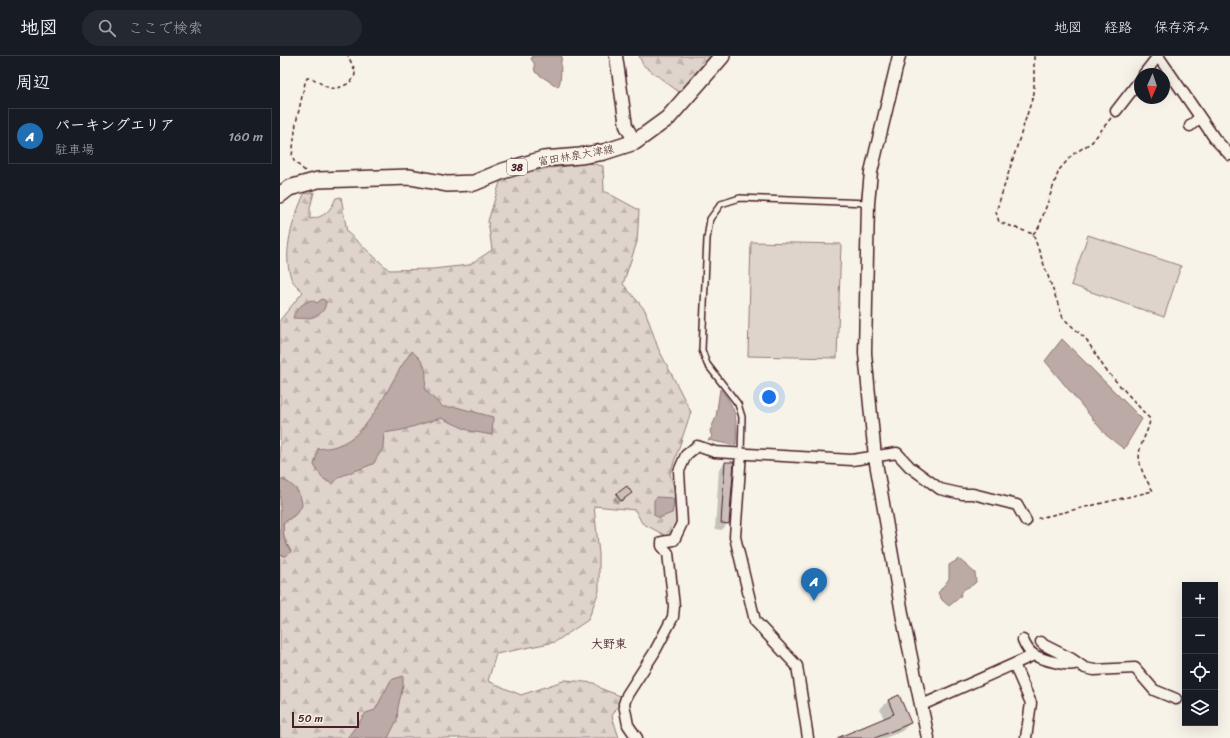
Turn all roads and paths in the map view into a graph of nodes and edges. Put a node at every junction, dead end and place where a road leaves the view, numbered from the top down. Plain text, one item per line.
1 (348, 56) edge
2 (616, 56) edge
3 (722, 56) edge
4 (899, 56) edge
5 (1034, 56) edge
6 (1158, 56) edge
7 (1149, 68) edge
8 (1134, 88) edge
9 (1116, 111) joint
10 (1200, 117) junction
11 (1190, 126) dead end
12 (635, 142) junction
13 (1230, 155) edge
14 (309, 182) junction
15 (280, 194) edge
16 (868, 203) junction
17 (1033, 234) junction
18 (741, 453) junction
19 (875, 456) junction
20 (1026, 521) joint
21 (1023, 640) dead end
22 (1041, 642) dead end
23 (1034, 655) junction
24 (1076, 663) junction
25 (1014, 664) junction
26 (1176, 699) dead end
27 (922, 705) junction
28 (637, 738) edge
29 (808, 738) edge
30 (928, 738) edge
31 (1026, 738) edge

1 - 14 path
2 - 12 street
3 - 12 main road, 富田林泉大津線 / 38
4 - 16 street
5 - 17 path
6 - 7 street
6 - 10 street
8 - 9 street
9 - 17 path
10 - 11 street
10 - 13 street
12 - 14 main road, 富田林泉大津線 / 38
14 - 15 main road, 富田林泉大津線 / 38
16 - 18 lane
16 - 19 street
17 - 20 path
18 - 19 street
18 - 28 street
18 - 29 street
19 - 20 street
19 - 27 street
21 - 23 street
22 - 24 street
23 - 24 street
23 - 25 street
24 - 26 street
25 - 27 street
25 - 31 street
27 - 30 street

